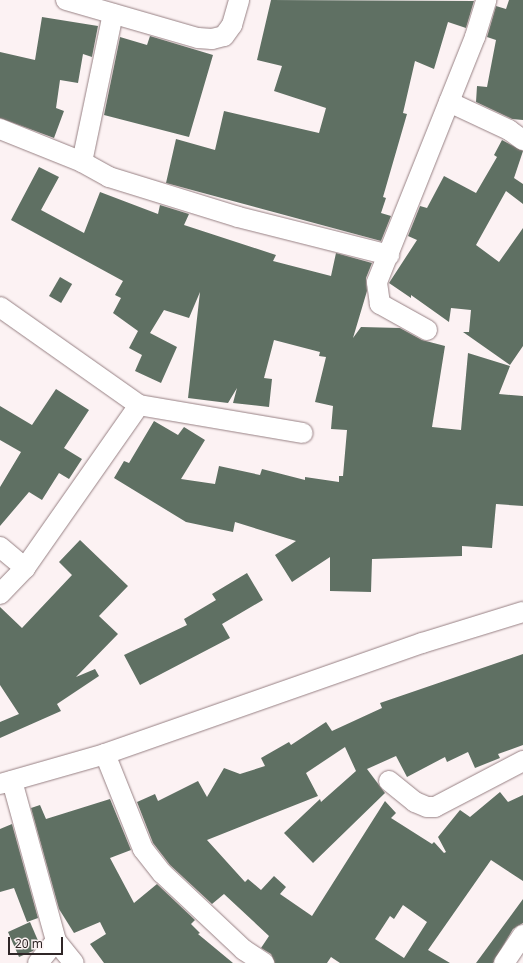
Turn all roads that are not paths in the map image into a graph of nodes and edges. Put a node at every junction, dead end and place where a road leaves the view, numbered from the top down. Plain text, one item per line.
1 (66, 0) edge
2 (239, 0) edge
3 (486, 0) edge
4 (113, 14) junction
5 (449, 102) junction
6 (0, 129) edge
7 (523, 140) edge
8 (82, 162) junction
9 (389, 255) junction
10 (0, 307) edge
11 (427, 330) dead end
12 (139, 405) junction
13 (303, 433) dead end
14 (0, 547) edge
15 (25, 568) junction
16 (0, 594) edge
17 (523, 612) edge
18 (105, 754) junction
19 (523, 761) edge
20 (389, 781) dead end
21 (6, 783) edge
22 (523, 935) edge
23 (56, 941) junction
24 (38, 963) edge
25 (74, 963) edge
26 (264, 963) edge
27 (504, 963) edge

1 - 4 street
2 - 4 street
3 - 5 street
4 - 8 street
5 - 7 street
5 - 9 street
6 - 8 street
8 - 9 street
9 - 11 street
10 - 12 street
12 - 13 street
12 - 15 street
14 - 15 street
15 - 16 street
17 - 18 street
18 - 21 street
18 - 26 street
19 - 20 street
21 - 23 street
22 - 27 street
23 - 24 street
23 - 25 street

